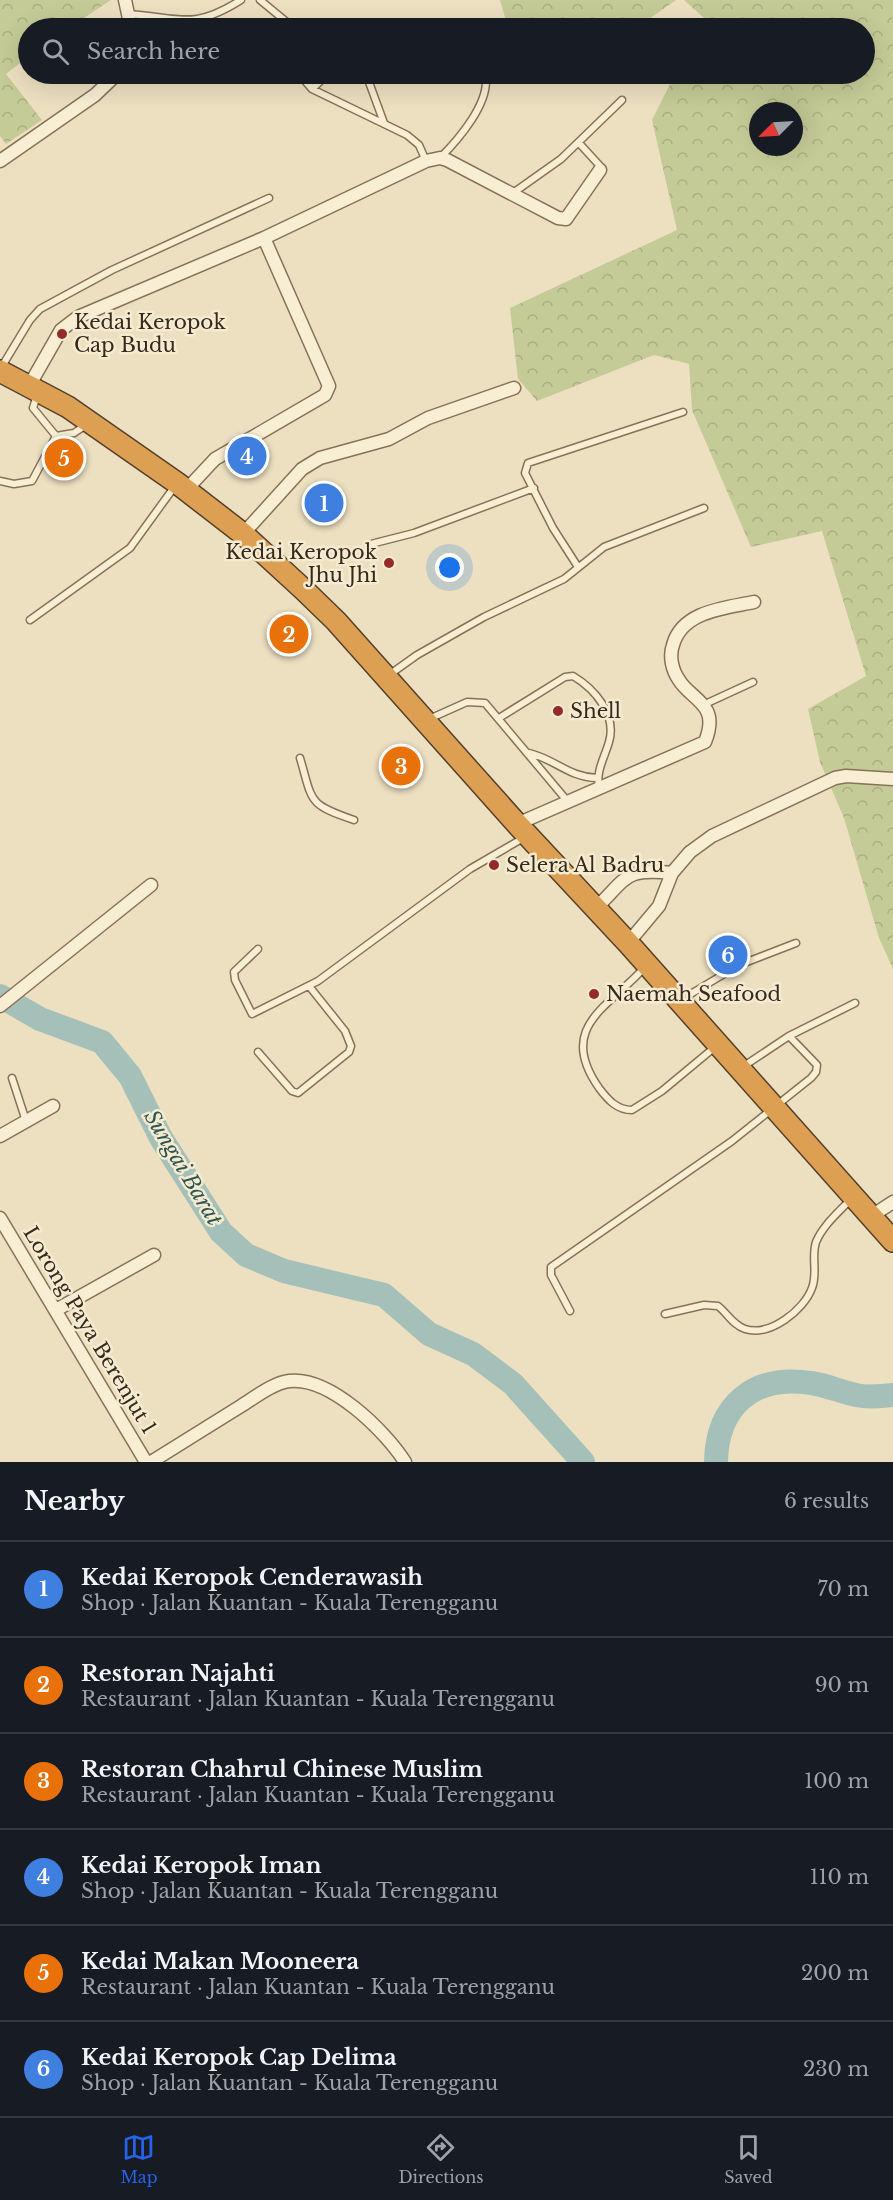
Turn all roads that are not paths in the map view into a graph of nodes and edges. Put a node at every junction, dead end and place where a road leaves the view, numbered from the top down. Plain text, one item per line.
1 (125, 0) edge
2 (241, 0) edge
3 (260, 0) edge
4 (127, 14) junction
5 (128, 18) edge
6 (164, 18) edge
7 (207, 18) edge
8 (282, 18) edge
9 (106, 84) edge
10 (308, 84) edge
11 (317, 84) edge
12 (370, 84) edge
13 (486, 84) edge
14 (312, 89) junction
15 (622, 100) dead end
16 (385, 124) junction
17 (579, 143) junction
18 (440, 158) junction
19 (0, 161) edge
20 (426, 161) junction
21 (600, 170) joint
22 (513, 194) junction
23 (269, 198) dead end
24 (264, 238) junction
25 (0, 370) edge
26 (514, 388) dead end
27 (34, 389) junction
28 (682, 412) dead end
29 (90, 422) junction
30 (56, 436) junction
31 (0, 481) edge
32 (182, 486) junction
33 (534, 488) junction
34 (704, 508) dead end
35 (243, 534) junction
36 (371, 544) dead end
37 (578, 567) junction
38 (754, 602) dead end
39 (30, 620) dead end
40 (386, 678) junction
41 (753, 682) dead end
42 (703, 705) junction
43 (499, 718) junction
44 (425, 720) junction
45 (528, 753) junction
46 (300, 758) dead end
47 (893, 778) edge
48 (598, 783) junction
49 (569, 802) junction
50 (354, 820) dead end
51 (523, 830) junction
52 (672, 873) junction
53 (151, 885) dead end
54 (596, 908) junction
55 (628, 943) junction
56 (796, 943) dead end
57 (258, 949) dead end
58 (646, 964) junction
59 (309, 986) junction
60 (679, 1002) junction
61 (855, 1003) dead end
62 (0, 1006) edge
63 (789, 1036) junction
64 (717, 1045) junction
65 (258, 1052) dead end
66 (739, 1070) junction
67 (12, 1078) dead end
68 (52, 1106) dead end
69 (774, 1108) junction
70 (27, 1121) junction
71 (0, 1136) edge
72 (853, 1196) junction
73 (893, 1203) edge
74 (0, 1218) edge
75 (870, 1218) junction
76 (893, 1241) edge
77 (154, 1255) dead end
78 (56, 1310) junction
79 (570, 1311) dead end
80 (664, 1314) dead end
81 (146, 1462) edge
82 (151, 1462) edge
83 (405, 1462) edge

1 - 4 street
2 - 7 lane
3 - 8 lane
4 - 5 street
4 - 6 lane
9 - 19 street
10 - 14 lane
11 - 14 lane
12 - 16 lane
13 - 18 lane
14 - 16 lane
15 - 17 lane
16 - 20 lane
17 - 21 lane
17 - 22 lane
18 - 20 street
18 - 22 street
20 - 24 street
21 - 22 street
23 - 25 lane
24 - 27 street
24 - 32 street
25 - 27 highway
26 - 35 street
27 - 29 highway
27 - 30 lane
28 - 33 lane
29 - 30 lane
29 - 32 highway
30 - 31 lane
32 - 35 highway
32 - 39 lane
33 - 36 lane
33 - 37 lane
34 - 37 lane
35 - 40 highway
37 - 40 lane
38 - 42 street
40 - 44 highway
41 - 42 lane
42 - 48 street
43 - 44 lane
43 - 45 lane
43 - 48 lane
44 - 51 highway
45 - 48 lane
45 - 49 lane
46 - 50 lane
47 - 52 street
48 - 49 street
49 - 51 street
51 - 54 highway
51 - 59 lane
52 - 54 street
52 - 55 street
53 - 62 street
54 - 55 highway
55 - 58 highway
56 - 60 lane
57 - 59 lane
58 - 60 highway
58 - 64 lane
59 - 65 lane
60 - 64 highway
61 - 63 lane
63 - 66 lane
63 - 69 lane
64 - 66 highway
66 - 69 highway
67 - 70 lane
68 - 70 street
69 - 72 highway
69 - 79 lane
70 - 71 street
72 - 75 highway
72 - 80 lane
73 - 75 street
74 - 78 street, Lorong Paya Berenjut 1
75 - 76 highway
77 - 78 street
78 - 81 street, Lorong Paya Berenjut 1
82 - 83 street

